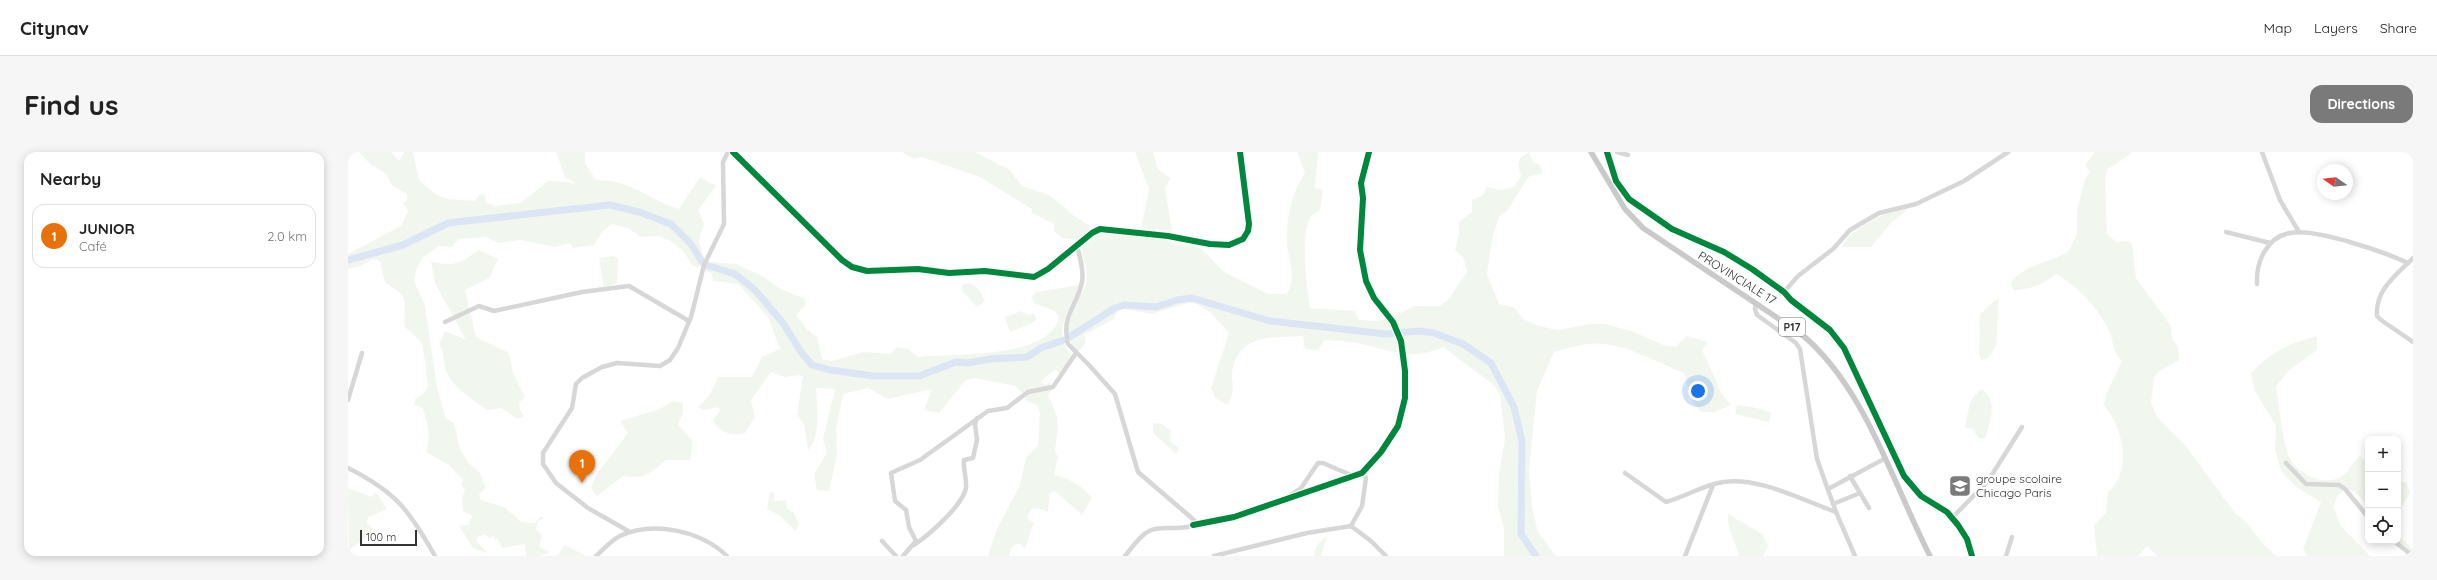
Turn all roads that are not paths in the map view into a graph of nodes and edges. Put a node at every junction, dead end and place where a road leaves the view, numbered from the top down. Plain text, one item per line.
1 (728, 152) edge
2 (732, 152) edge
3 (1240, 152) edge
4 (1369, 152) edge
5 (1591, 152) edge
6 (1607, 152) edge
7 (1616, 152) edge
8 (2008, 152) edge
9 (2262, 152) edge
10 (1628, 155) dead end
11 (2226, 232) dead end
12 (2299, 232) junction
13 (2270, 243) junction
14 (1077, 246) junction
15 (2413, 258) edge
16 (2408, 263) junction
17 (2258, 284) dead end
18 (1784, 292) junction
19 (1756, 303) junction
20 (689, 321) junction
21 (445, 322) dead end
22 (2413, 342) edge
23 (362, 353) dead end
24 (1076, 353) junction
25 (348, 400) edge
26 (978, 418) junction
27 (2022, 427) dead end
28 (1884, 459) junction
29 (2286, 463) dead end
30 (348, 468) edge
31 (1362, 473) junction
32 (1625, 473) dead end
33 (1353, 476) junction
34 (1850, 476) junction
35 (1713, 485) junction
36 (1828, 488) junction
37 (1860, 493) junction
38 (1282, 501) junction
39 (1833, 504) junction
40 (1869, 508) dead end
41 (1836, 512) junction
42 (2365, 515) edge
43 (1952, 518) junction
44 (1193, 525) junction
45 (1351, 526) junction
46 (630, 532) junction
47 (2012, 537) dead end
48 (882, 541) dead end
49 (2398, 544) edge
50 (914, 545) junction
51 (435, 556) edge
52 (596, 556) edge
53 (727, 556) edge
54 (896, 556) edge
55 (903, 556) edge
56 (1125, 556) edge
57 (1214, 556) edge
58 (1386, 556) edge
59 (1685, 556) edge
60 (1855, 556) edge
61 (1930, 556) edge
62 (1972, 556) edge
63 (2006, 556) edge
64 (2413, 556) edge

1 - 20 street
2 - 14 street
3 - 14 street
4 - 31 street
5 - 19 main road, PROVINCIALE 17 / P17
6 - 18 street
7 - 10 street
8 - 18 street
9 - 12 street
11 - 13 street
12 - 13 street
12 - 16 street
13 - 17 street
14 - 24 street
15 - 16 street
16 - 22 street
18 - 43 street
19 - 28 main road, PROVINCIALE 17 / P17
19 - 36 street
20 - 21 street
20 - 46 street
23 - 25 street
24 - 26 street
24 - 44 street
26 - 50 street
26 - 50 street
27 - 43 street
28 - 34 street
28 - 61 main road, PROVINCIALE 17 / P17
29 - 42 street
30 - 51 street
31 - 33 street
31 - 45 street
32 - 35 street
33 - 38 street
33 - 38 street
34 - 36 street
34 - 37 street
35 - 41 street
35 - 59 street
36 - 39 street
37 - 39 street
37 - 40 street
38 - 44 street
39 - 41 street
41 - 60 street
43 - 62 street
44 - 56 street
45 - 57 street
45 - 58 street
46 - 52 street
46 - 53 street
47 - 63 street
48 - 54 street
49 - 64 street
50 - 55 street

